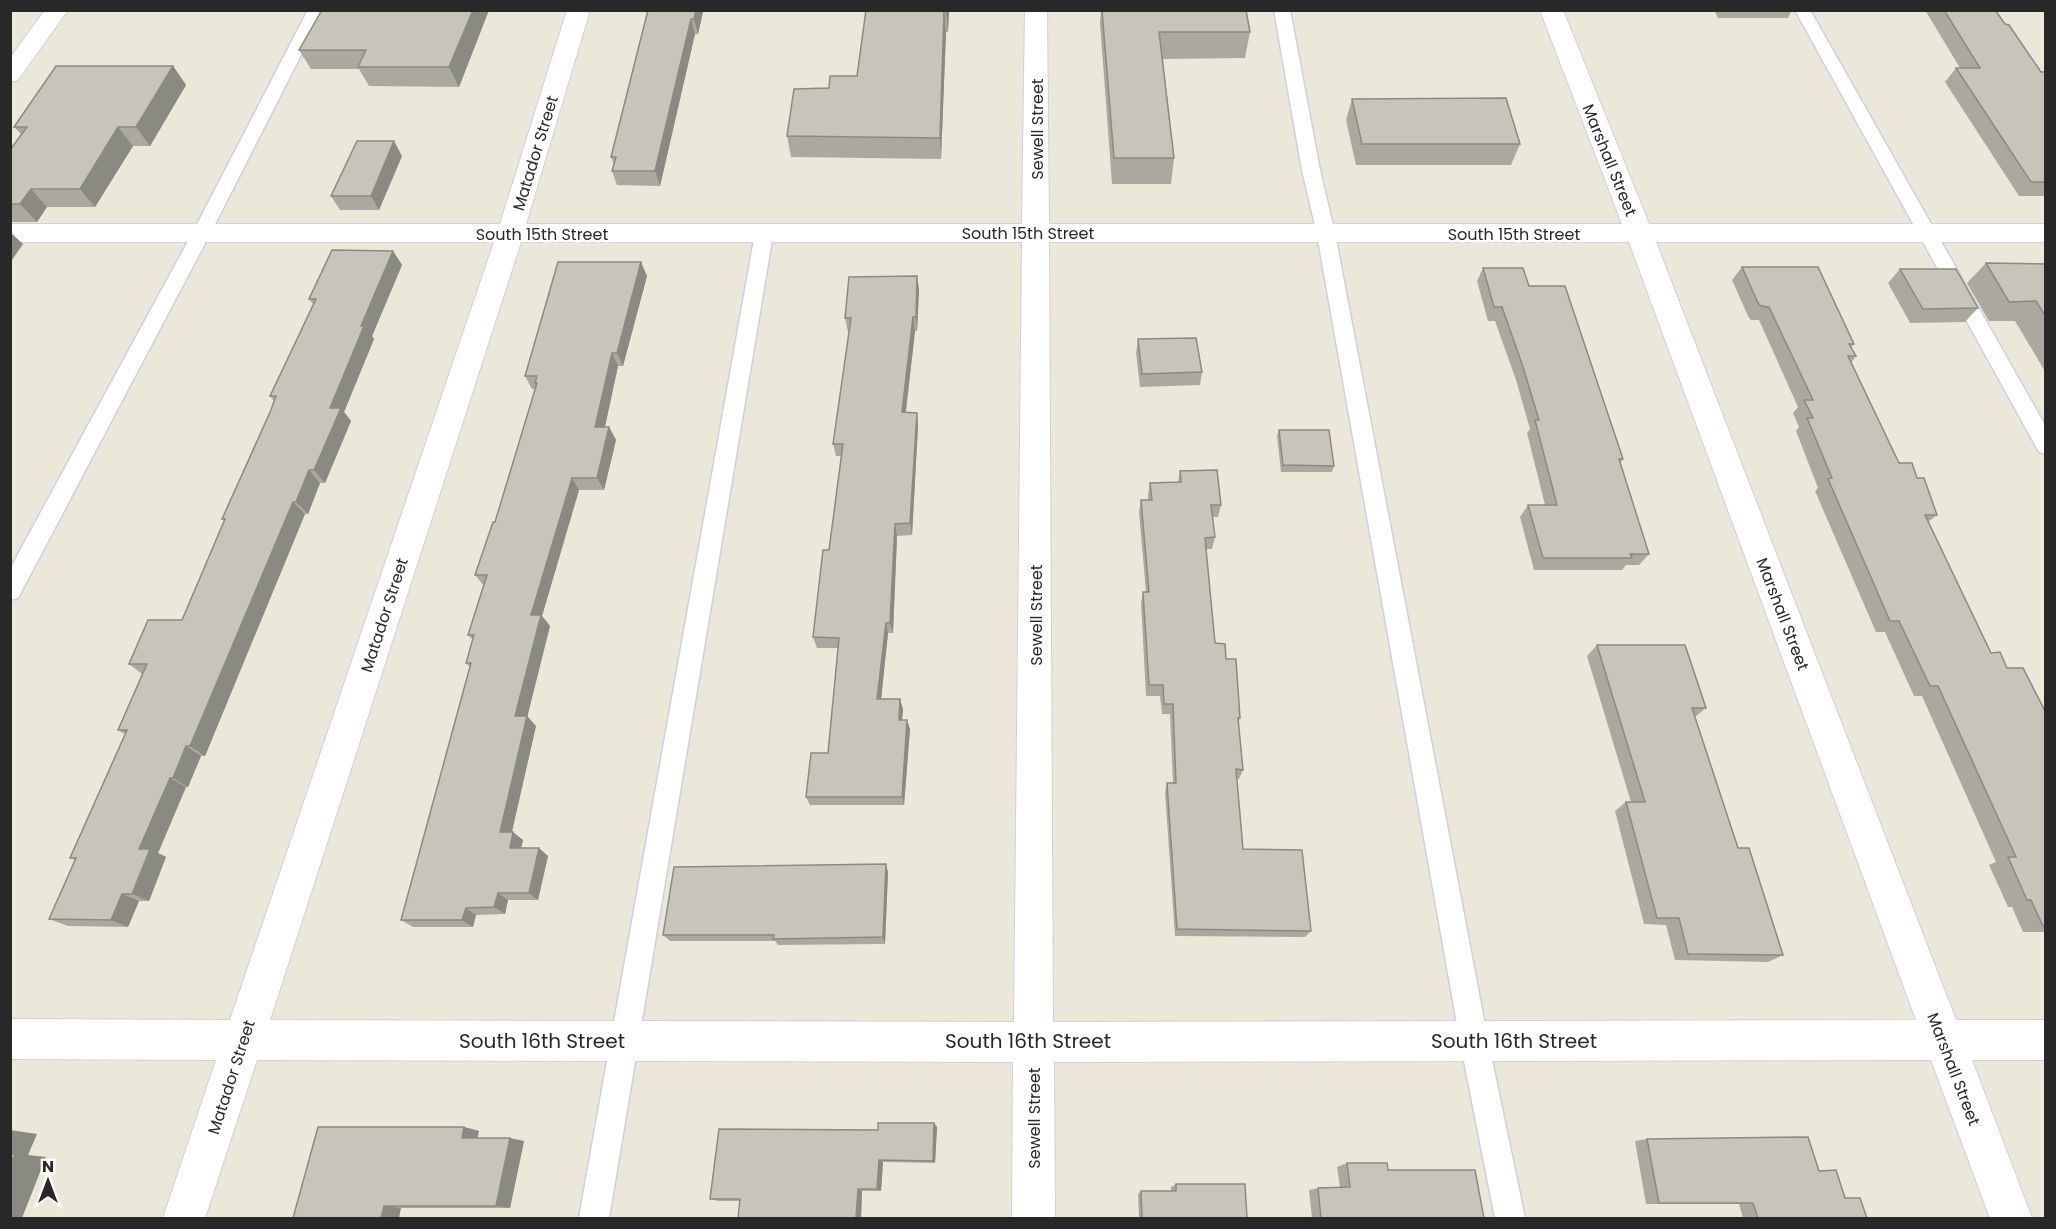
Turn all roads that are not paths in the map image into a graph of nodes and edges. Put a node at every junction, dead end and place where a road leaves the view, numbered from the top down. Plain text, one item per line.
1 (57, 10) edge
2 (316, 10) edge
3 (579, 10) edge
4 (1036, 10) edge
5 (1282, 10) edge
6 (1551, 10) edge
7 (1802, 10) edge
8 (10, 75) edge
9 (10, 233) edge
10 (1037, 233) junction
11 (2046, 233) edge
12 (201, 234) junction
13 (510, 234) junction
14 (764, 234) junction
15 (1326, 234) junction
16 (1640, 234) junction
17 (1926, 234) junction
18 (2046, 446) edge
19 (10, 591) edge
20 (10, 1039) edge
21 (244, 1040) junction
22 (1943, 1040) junction
23 (2046, 1040) edge
24 (624, 1041) junction
25 (1474, 1041) junction
26 (1034, 1042) junction
27 (184, 1218) edge
28 (594, 1218) edge
29 (1033, 1218) edge
30 (1510, 1218) edge
31 (2011, 1218) edge

1 - 8 street
2 - 12 lane
3 - 13 street, Matador Street
4 - 10 street, Sewell Street
5 - 15 lane
6 - 16 street, Marshall Street
7 - 17 lane
9 - 12 street, South 15th Street
10 - 14 street, South 15th Street
10 - 15 street, South 15th Street
10 - 26 street, Sewell Street
11 - 17 street, South 15th Street
12 - 13 street, South 15th Street
12 - 19 lane
13 - 14 street, South 15th Street
13 - 21 street, Matador Street
14 - 24 lane
15 - 16 street, South 15th Street
15 - 25 lane
16 - 17 street, South 15th Street
16 - 22 street, Marshall Street
17 - 18 lane
20 - 21 street, South 16th Street
21 - 24 street, South 16th Street
21 - 27 street, Matador Street
22 - 23 street, South 16th Street
22 - 25 street, South 16th Street
22 - 31 street, Marshall Street
24 - 26 street, South 16th Street
24 - 28 lane
25 - 26 street, South 16th Street
25 - 30 lane
26 - 29 street, Sewell Street

